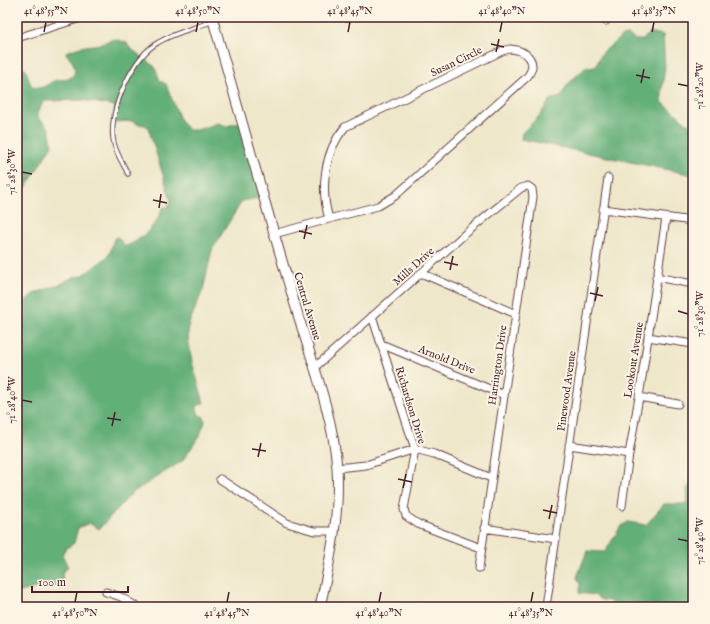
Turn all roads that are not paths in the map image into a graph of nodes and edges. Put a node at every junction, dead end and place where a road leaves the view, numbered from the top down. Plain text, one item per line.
1 (84, 17) edge
2 (213, 19) edge
3 (17, 38) edge
4 (128, 174) dead end
5 (608, 178) dead end
6 (530, 187) joint
7 (603, 209) junction
8 (666, 218) junction
9 (329, 219) junction
10 (693, 221) edge
11 (274, 234) junction
12 (421, 273) junction
13 (656, 277) junction
14 (693, 284) edge
15 (516, 314) junction
16 (372, 316) junction
17 (648, 337) junction
18 (381, 344) junction
19 (693, 344) edge
20 (314, 368) junction
21 (504, 395) junction
22 (639, 397) junction
23 (678, 404) dead end
24 (569, 445) junction
25 (415, 449) junction
26 (629, 454) junction
27 (337, 468) junction
28 (492, 478) junction
29 (220, 479) dead end
30 (622, 506) dead end
31 (484, 528) junction
32 (334, 531) junction
33 (556, 539) junction
34 (481, 548) junction
35 (479, 568) dead end
36 (106, 592) dead end
37 (137, 607) edge
38 (320, 607) edge
39 (546, 607) edge

1 - 3 street
2 - 4 lane
2 - 11 main road, Central Avenue
5 - 7 street, Pinewood Avenue
6 - 12 street, Mills Drive
6 - 15 street, Harrington Drive
7 - 8 street
7 - 24 street, Pinewood Avenue
8 - 10 street
8 - 13 street, Lookout Avenue
9 - 9 street, Susan Circle
9 - 11 street, Susan Circle
11 - 20 main road, Central Avenue
12 - 15 street
12 - 16 street, Mills Drive
13 - 14 street
13 - 17 street, Lookout Avenue
15 - 21 street, Harrington Drive
16 - 18 street, Richardson Drive
16 - 20 street, Mills Drive
17 - 19 street
17 - 22 street, Lookout Avenue
18 - 21 street, Arnold Drive
18 - 25 street, Richardson Drive
20 - 27 main road, Central Avenue
21 - 28 street, Harrington Drive
22 - 23 street
22 - 26 street, Lookout Avenue
24 - 26 street
24 - 33 street, Pinewood Avenue
25 - 27 street
25 - 28 street
25 - 34 street, Richardson Drive
26 - 30 street, Lookout Avenue
27 - 32 main road, Central Avenue
28 - 31 street, Harrington Drive
29 - 32 street
31 - 33 street
31 - 34 street, Harrington Drive
32 - 38 main road, Central Avenue
33 - 39 street, Pinewood Avenue
34 - 35 street, Harrington Drive
36 - 37 street

